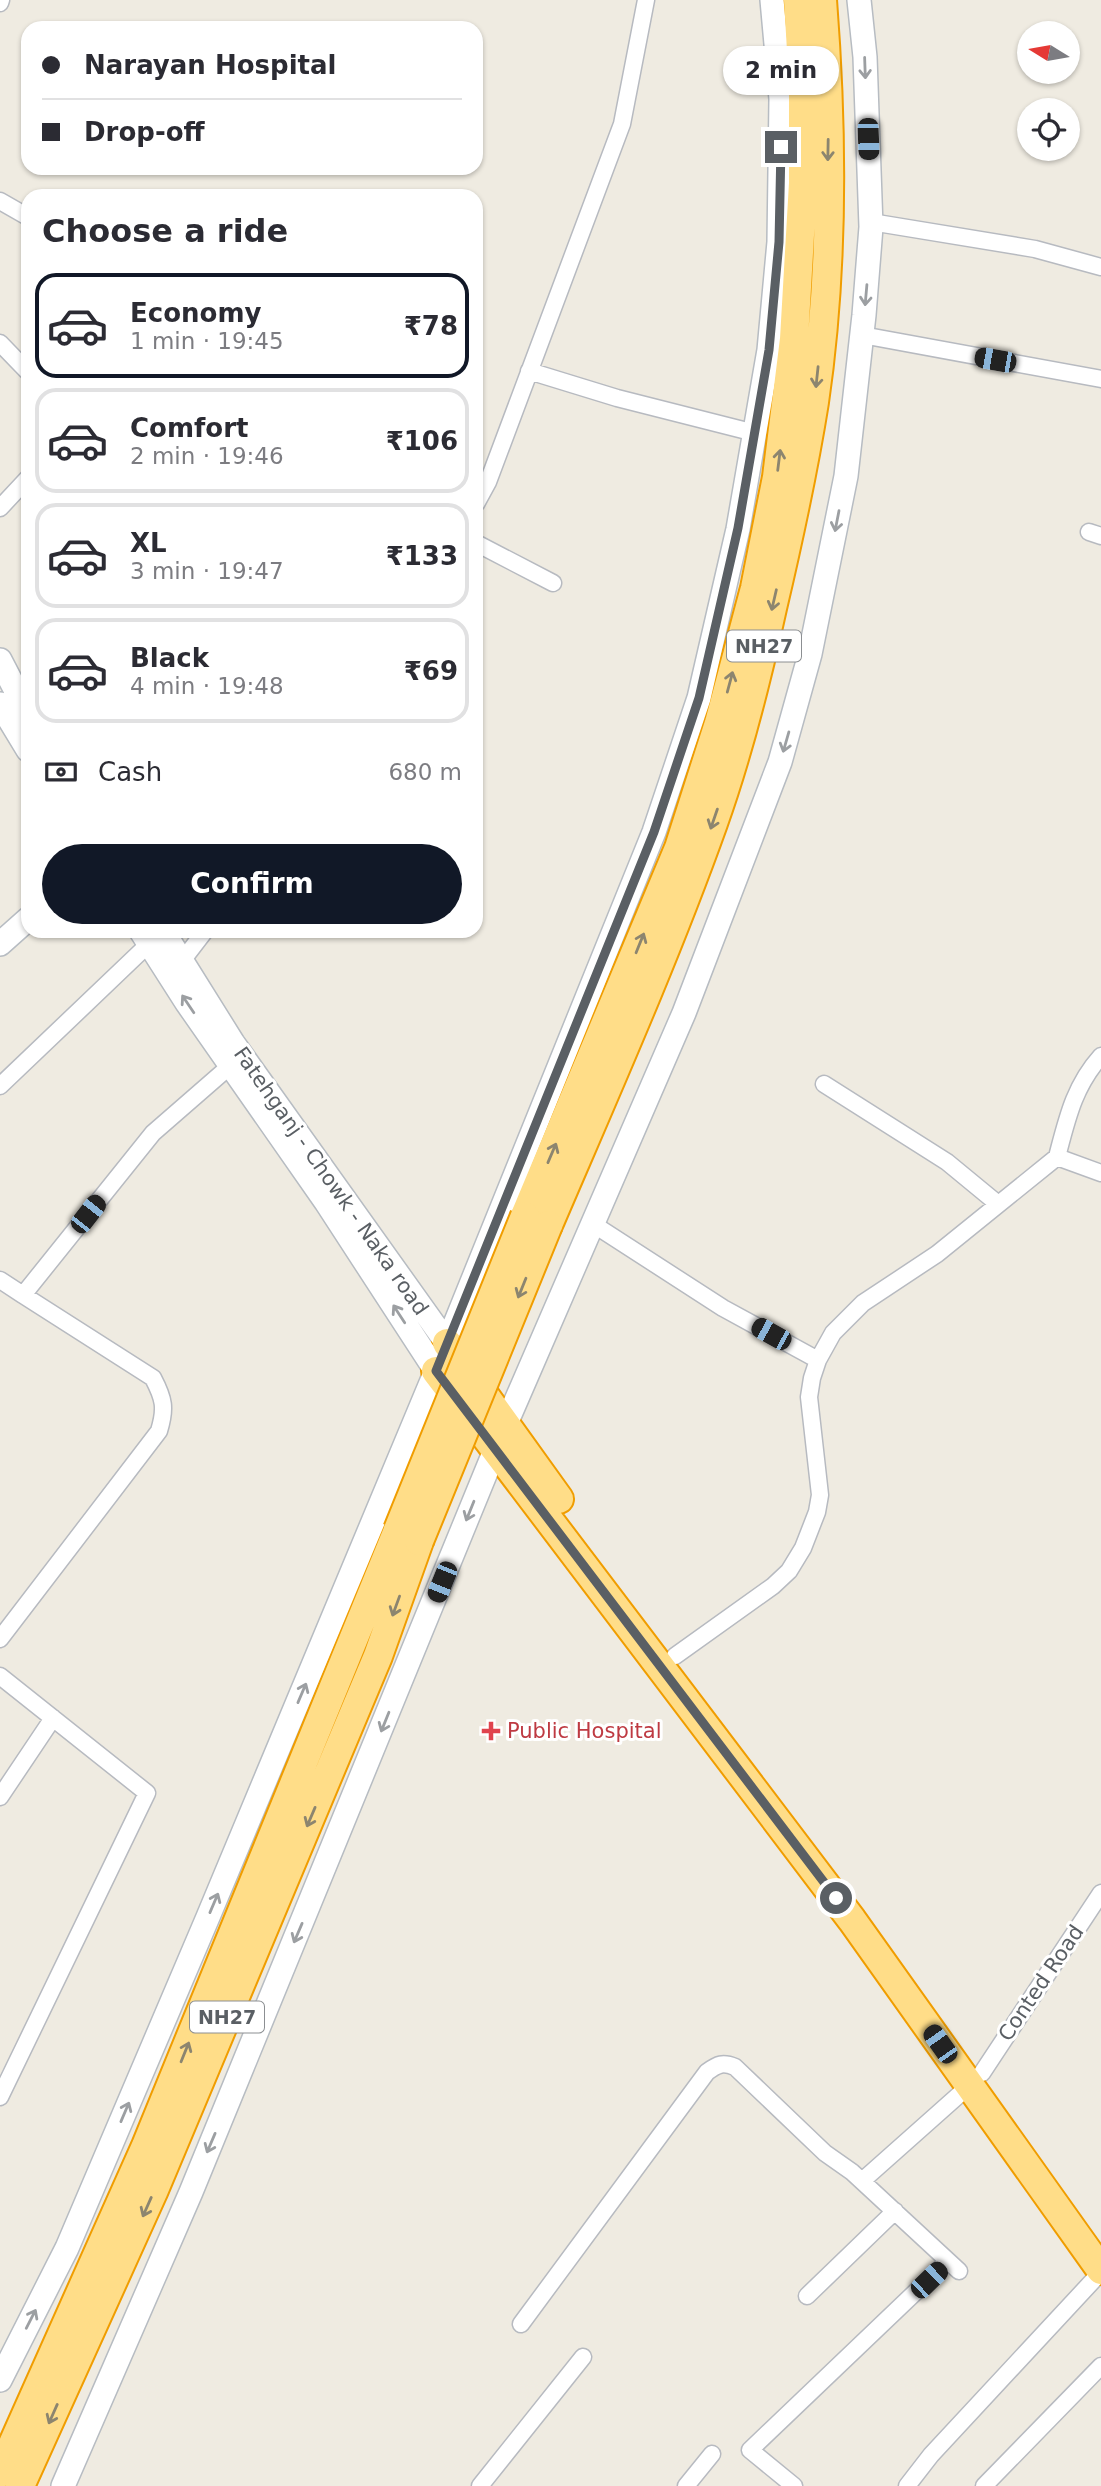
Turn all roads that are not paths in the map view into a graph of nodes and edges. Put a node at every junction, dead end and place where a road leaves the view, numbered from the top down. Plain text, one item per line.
1 (646, 0) edge
2 (772, 0) edge
3 (798, 0) edge
4 (822, 0) edge
5 (859, 0) edge
6 (813, 30) junction
7 (0, 201) edge
8 (21, 213) edge
9 (871, 222) junction
10 (1101, 267) edge
11 (862, 335) junction
12 (0, 343) edge
13 (21, 365) edge
14 (529, 372) junction
15 (1101, 379) edge
16 (755, 433) junction
17 (21, 486) edge
18 (483, 491) edge
19 (0, 508) edge
20 (483, 547) edge
21 (553, 583) dead end
22 (0, 660) edge
23 (21, 700) edge
24 (0, 704) edge
25 (21, 738) edge
26 (21, 925) edge
27 (150, 938) edge
28 (157, 938) edge
29 (158, 938) edge
30 (200, 938) edge
31 (0, 944) edge
32 (182, 961) junction
33 (1101, 1056) edge
34 (237, 1060) junction
35 (824, 1084) dead end
36 (0, 1086) edge
37 (1057, 1157) junction
38 (1101, 1173) edge
39 (998, 1204) junction
40 (593, 1224) junction
41 (0, 1280) edge
42 (23, 1295) junction
43 (447, 1343) junction
44 (818, 1360) junction
45 (436, 1371) junction
46 (500, 1437) junction
47 (409, 1536) junction
48 (0, 1639) edge
49 (675, 1656) junction
50 (0, 1676) edge
51 (54, 1718) junction
52 (0, 1797) edge
53 (1101, 1893) edge
54 (976, 2079) junction
55 (0, 2097) edge
56 (862, 2181) junction
57 (895, 2211) junction
58 (1101, 2242) edge
59 (1101, 2271) edge
60 (807, 2297) dead end
61 (521, 2324) dead end
62 (583, 2357) dead end
63 (1101, 2366) edge
64 (0, 2380) edge
65 (712, 2454) dead end
66 (0, 2473) edge
67 (20, 2486) edge
68 (63, 2486) edge
69 (480, 2486) edge
70 (686, 2486) edge
71 (794, 2486) edge
72 (907, 2486) edge
73 (984, 2486) edge

1 - 14 street
2 - 16 street
3 - 6 highway, NH27
4 - 6 highway, NH27
5 -> 9 street
6 - 47 highway, NH27, bridge
7 - 8 street
9 - 10 street
9 -> 11 street
11 - 15 street
11 -> 40 street
12 - 13 street
14 - 16 street
14 - 18 street
16 - 43 street
17 - 19 street
20 - 21 street
22 - 23 street
24 - 25 street
26 - 31 street
27 - 36 street
34 -> 28 street
29 - 32 street, Fatehganj - Chowk - Naka road
30 - 32 street
32 - 34 street, Fatehganj - Chowk - Naka road
33 - 37 street
34 - 42 street
34 - 43 street, Fatehganj - Chowk - Naka road
45 -> 34 street
35 - 39 street
37 - 38 street
37 - 39 street
39 - 44 street
40 - 44 street
40 - 46 street
41 - 42 street
42 - 48 street
43 - 45 street
43 - 46 highway, Fatehganj - Chowk - Naka road
44 - 49 street
45 - 46 highway
64 -> 45 street
46 - 49 highway
46 - 54 highway
46 -> 68 street
66 -> 47 highway, NH27
47 -> 67 highway, NH27
49 - 54 highway
50 - 51 street
51 - 52 street
51 - 55 street
53 - 54 street, Conted Road
54 - 56 street, Conted Road
54 - 58 highway
54 - 59 highway
56 - 57 street
56 - 61 street
57 - 60 street
57 - 71 street
59 - 72 street
62 - 69 street
63 - 73 street
65 - 70 street

